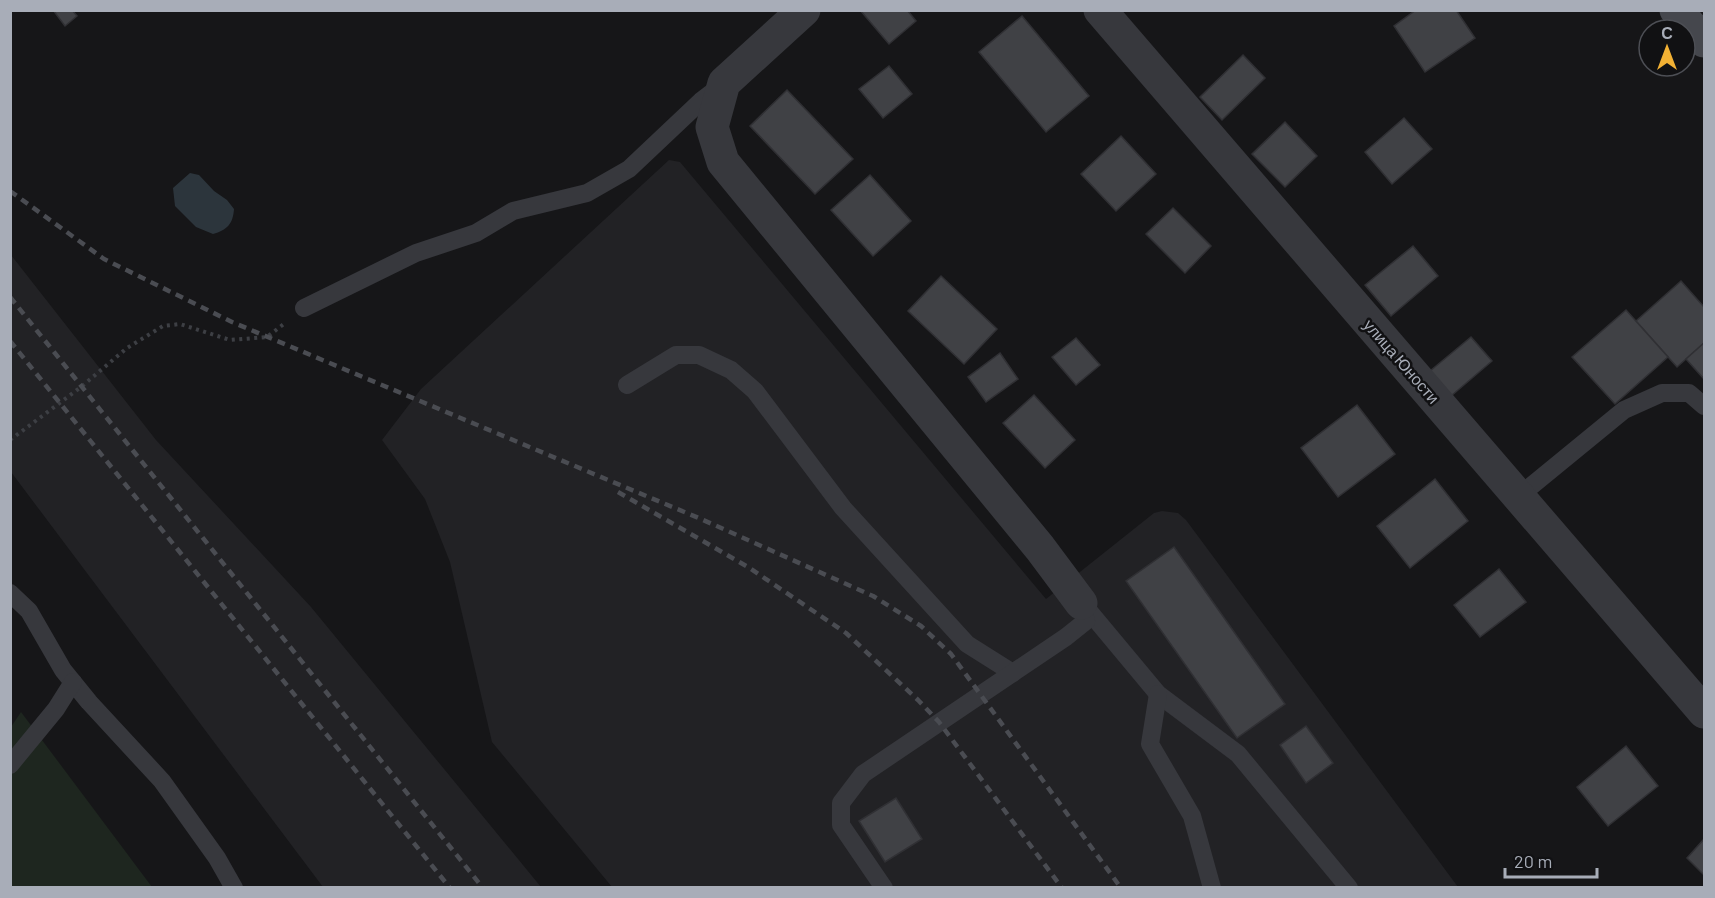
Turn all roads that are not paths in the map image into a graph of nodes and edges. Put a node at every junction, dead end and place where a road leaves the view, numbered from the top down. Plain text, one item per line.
1 (804, 10) edge
2 (1100, 10) edge
3 (1676, 10) edge
4 (1704, 41) edge
5 (724, 83) junction
6 (680, 121) junction
7 (712, 127) junction
8 (304, 308) road end
9 (627, 385) dead end
10 (1704, 406) edge
11 (1519, 496) junction
12 (10, 593) edge
13 (1081, 603) junction
14 (1013, 673) junction
15 (73, 682) junction
16 (1158, 694) junction
17 (1704, 712) edge
18 (10, 765) edge
19 (234, 888) edge
20 (884, 888) edge
21 (1212, 888) edge
22 (1349, 888) edge

1 - 5 street
2 - 11 street, улица Юности
3 - 4 street
5 - 6 lane
5 - 7 street
6 - 7 lane
6 - 8 lane
7 - 13 street
9 - 14 lane
10 - 11 lane
11 - 17 street, улица Юности
12 - 15 lane
13 - 14 lane
13 - 16 lane
14 - 20 lane
15 - 18 lane
15 - 19 lane
16 - 21 lane
16 - 22 lane

